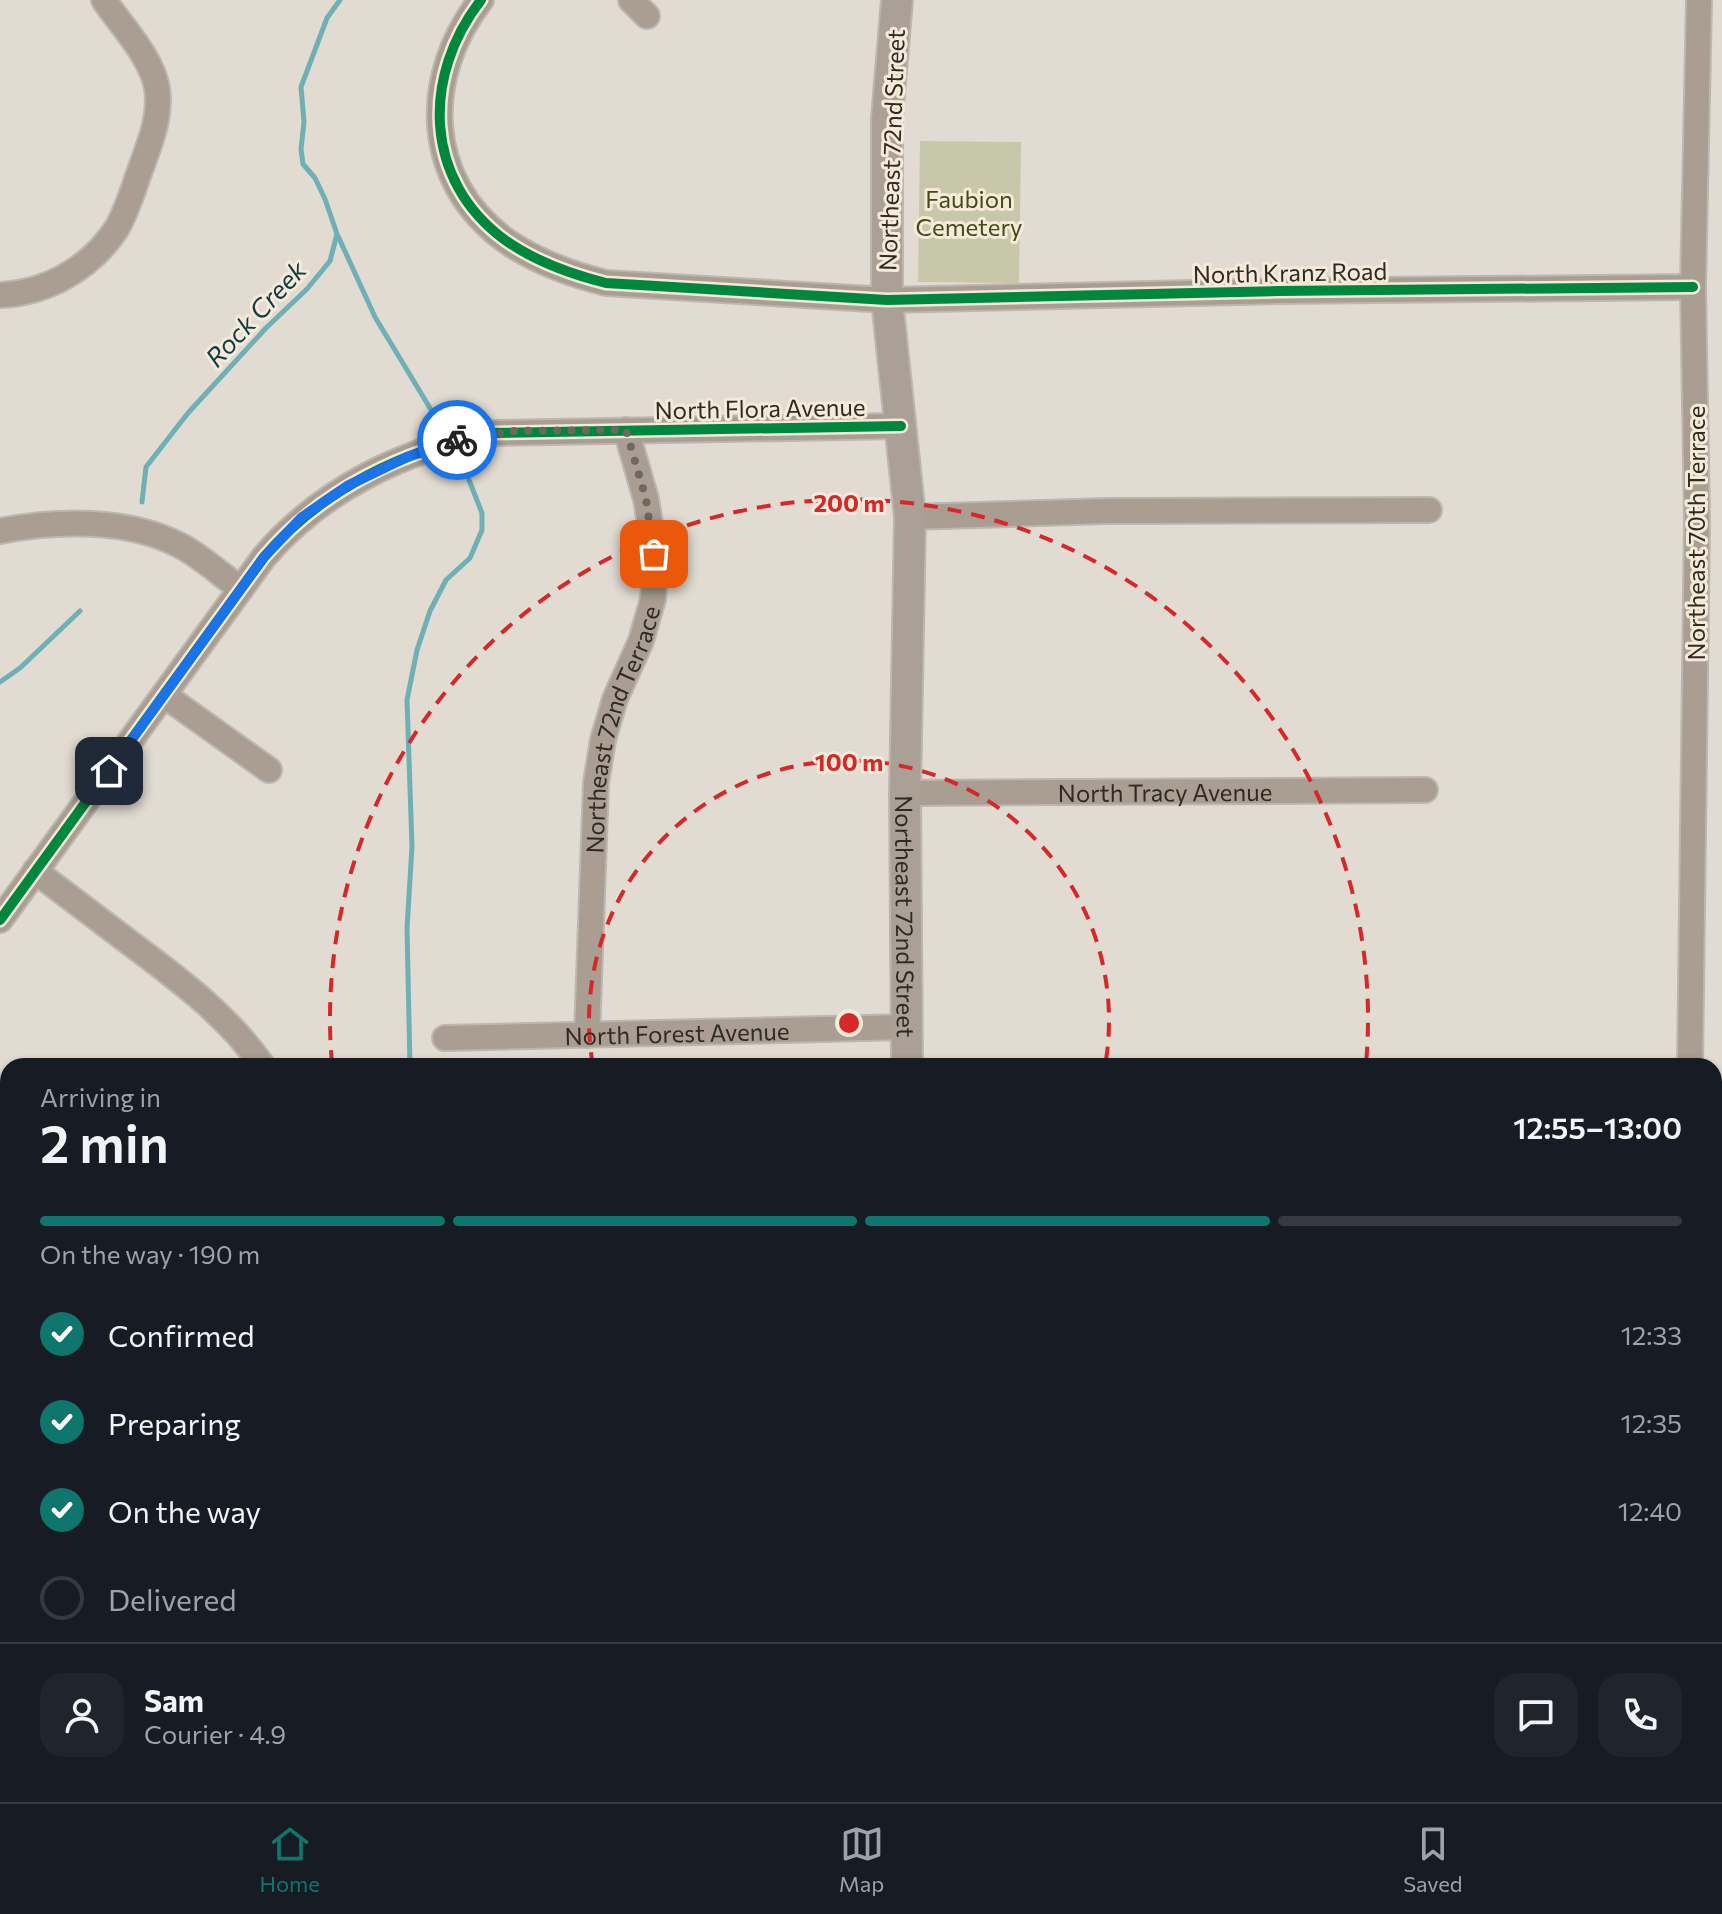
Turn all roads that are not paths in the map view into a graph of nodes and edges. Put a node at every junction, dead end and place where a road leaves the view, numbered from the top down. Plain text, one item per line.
1 (104, 0) edge
2 (481, 0) edge
3 (897, 0) edge
4 (1699, 0) edge
5 (1693, 287) junction
6 (0, 295) edge
7 (887, 300) junction
8 (901, 426) junction
9 (626, 430) junction
10 (1429, 510) dead end
11 (910, 517) junction
12 (0, 531) edge
13 (241, 589) junction
14 (164, 695) junction
15 (269, 770) dead end
16 (1425, 790) dead end
17 (905, 793) junction
18 (35, 871) junction
19 (0, 920) edge
20 (907, 1027) junction
21 (587, 1035) junction
22 (445, 1038) dead end
23 (257, 1058) edge
24 (907, 1058) edge
25 (1690, 1058) edge

1 - 6 street
2 - 7 street, North Kranz Road
3 - 7 main road, Northeast 72nd Street
4 - 5 street, Northeast 70th Terrace
5 - 7 street, North Kranz Road
5 - 25 street, Northeast 70th Terrace
7 - 8 main road, Northeast 72nd Street
8 - 9 street, North Flora Avenue
8 - 11 main road, Northeast 72nd Street
9 - 13 street, North Flora Avenue
9 - 21 street, Northeast 72nd Terrace
10 - 11 street
11 - 17 main road, Northeast 72nd Street
12 - 13 street
13 - 14 street, North Flora Avenue
14 - 15 street
14 - 18 street, North Flora Avenue
16 - 17 street, North Tracy Avenue
17 - 20 main road, Northeast 72nd Street
18 - 19 street, North Flora Avenue
18 - 23 street
20 - 21 street, North Forest Avenue
20 - 24 main road, Northeast 72nd Street
21 - 22 street, North Forest Avenue

